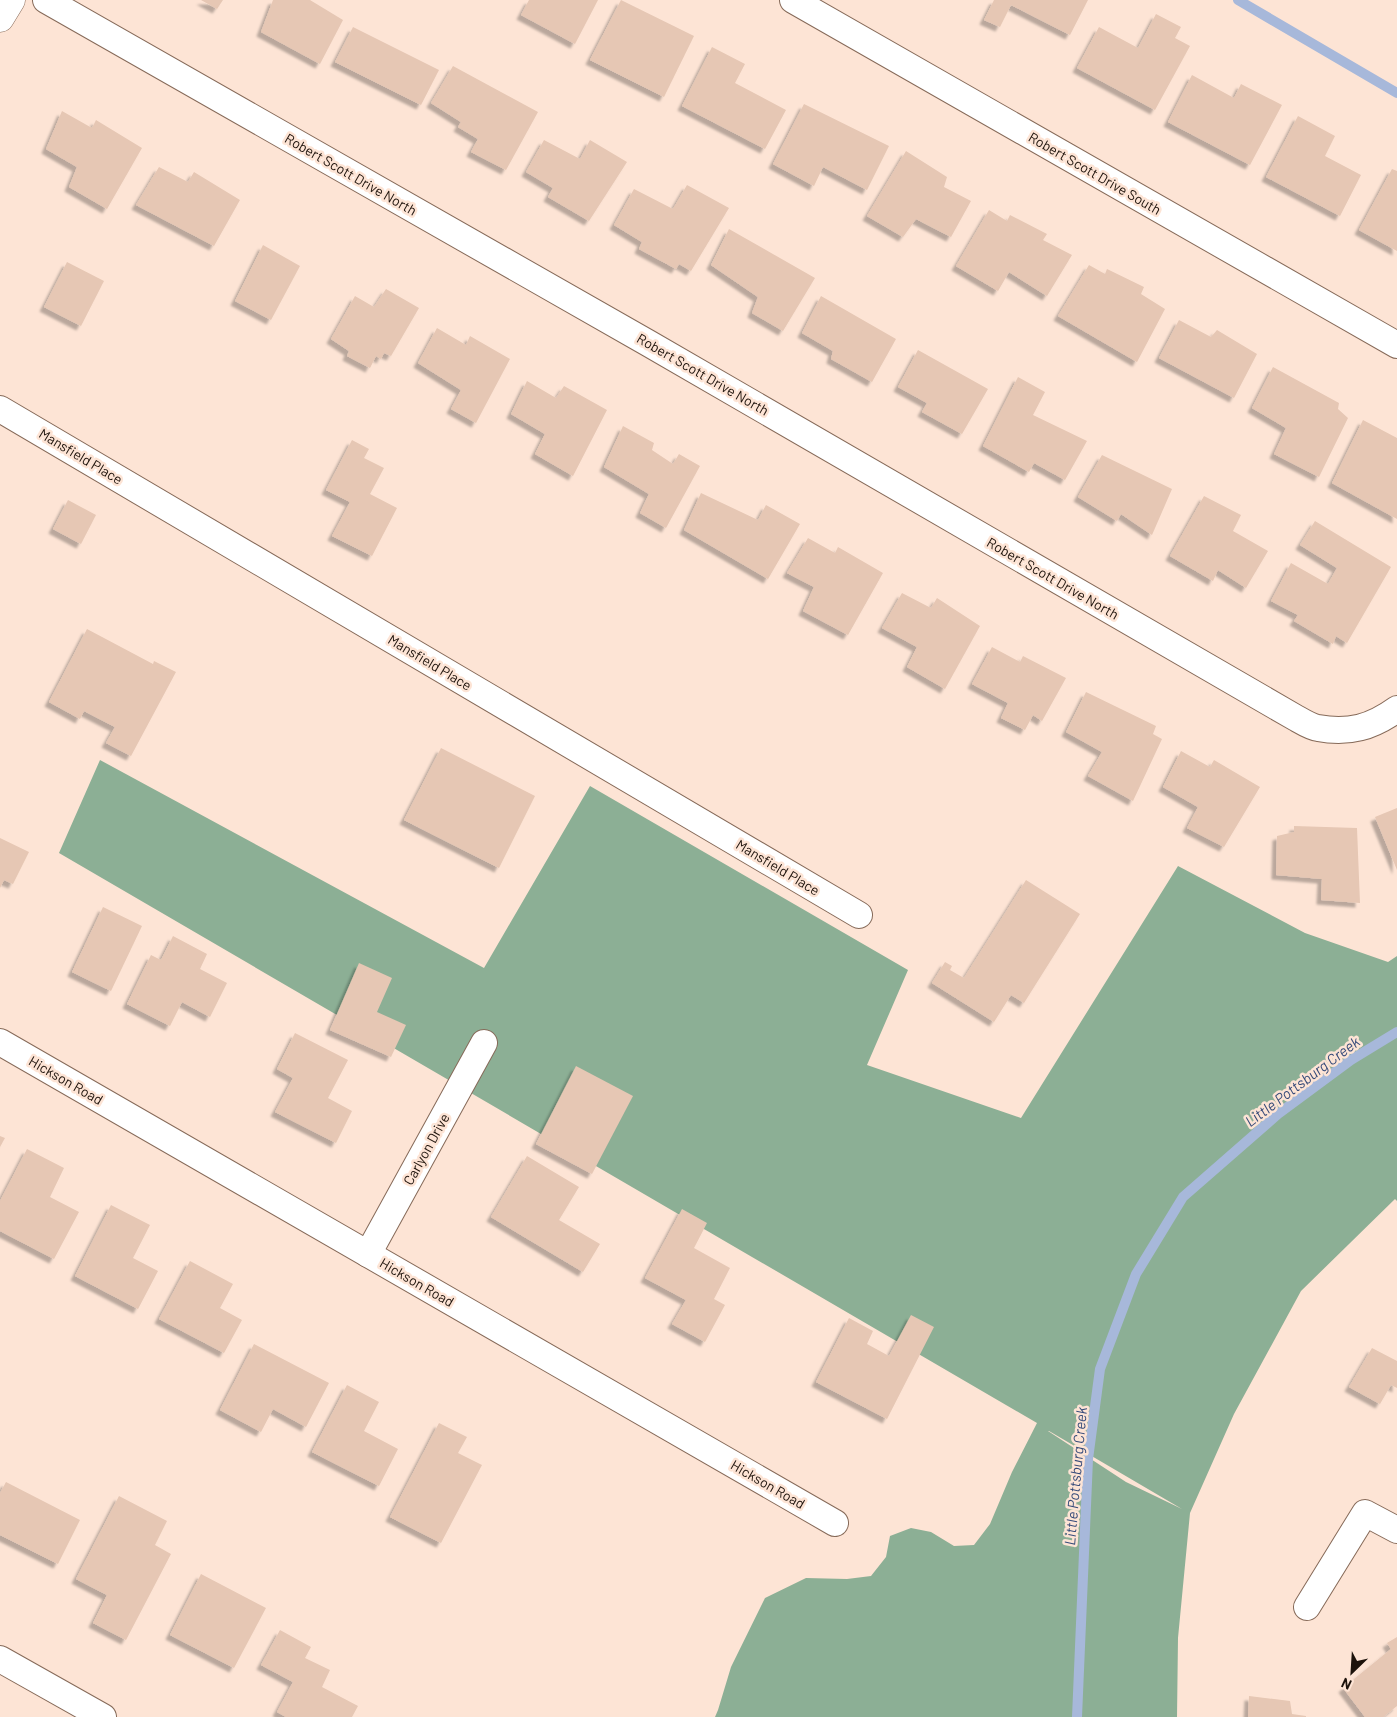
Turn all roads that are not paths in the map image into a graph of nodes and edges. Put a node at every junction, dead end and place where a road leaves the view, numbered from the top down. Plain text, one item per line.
1 (10, 0) edge
2 (46, 0) edge
3 (793, 0) edge
4 (0, 18) edge
5 (1397, 345) edge
6 (0, 409) edge
7 (1397, 709) edge
8 (859, 915) dead end
9 (0, 1042) edge
10 (484, 1044) dead end
11 (368, 1254) junction
12 (835, 1522) dead end
13 (1397, 1530) edge
14 (1307, 1607) dead end
15 (0, 1659) edge
16 (103, 1717) edge

1 - 4 street
2 - 7 street, Robert Scott Drive North
3 - 5 street, Robert Scott Drive South
6 - 8 street, Mansfield Place
9 - 11 street, Hickson Road
10 - 11 street, Carlyon Drive
11 - 12 street, Hickson Road
13 - 14 street
15 - 16 street

